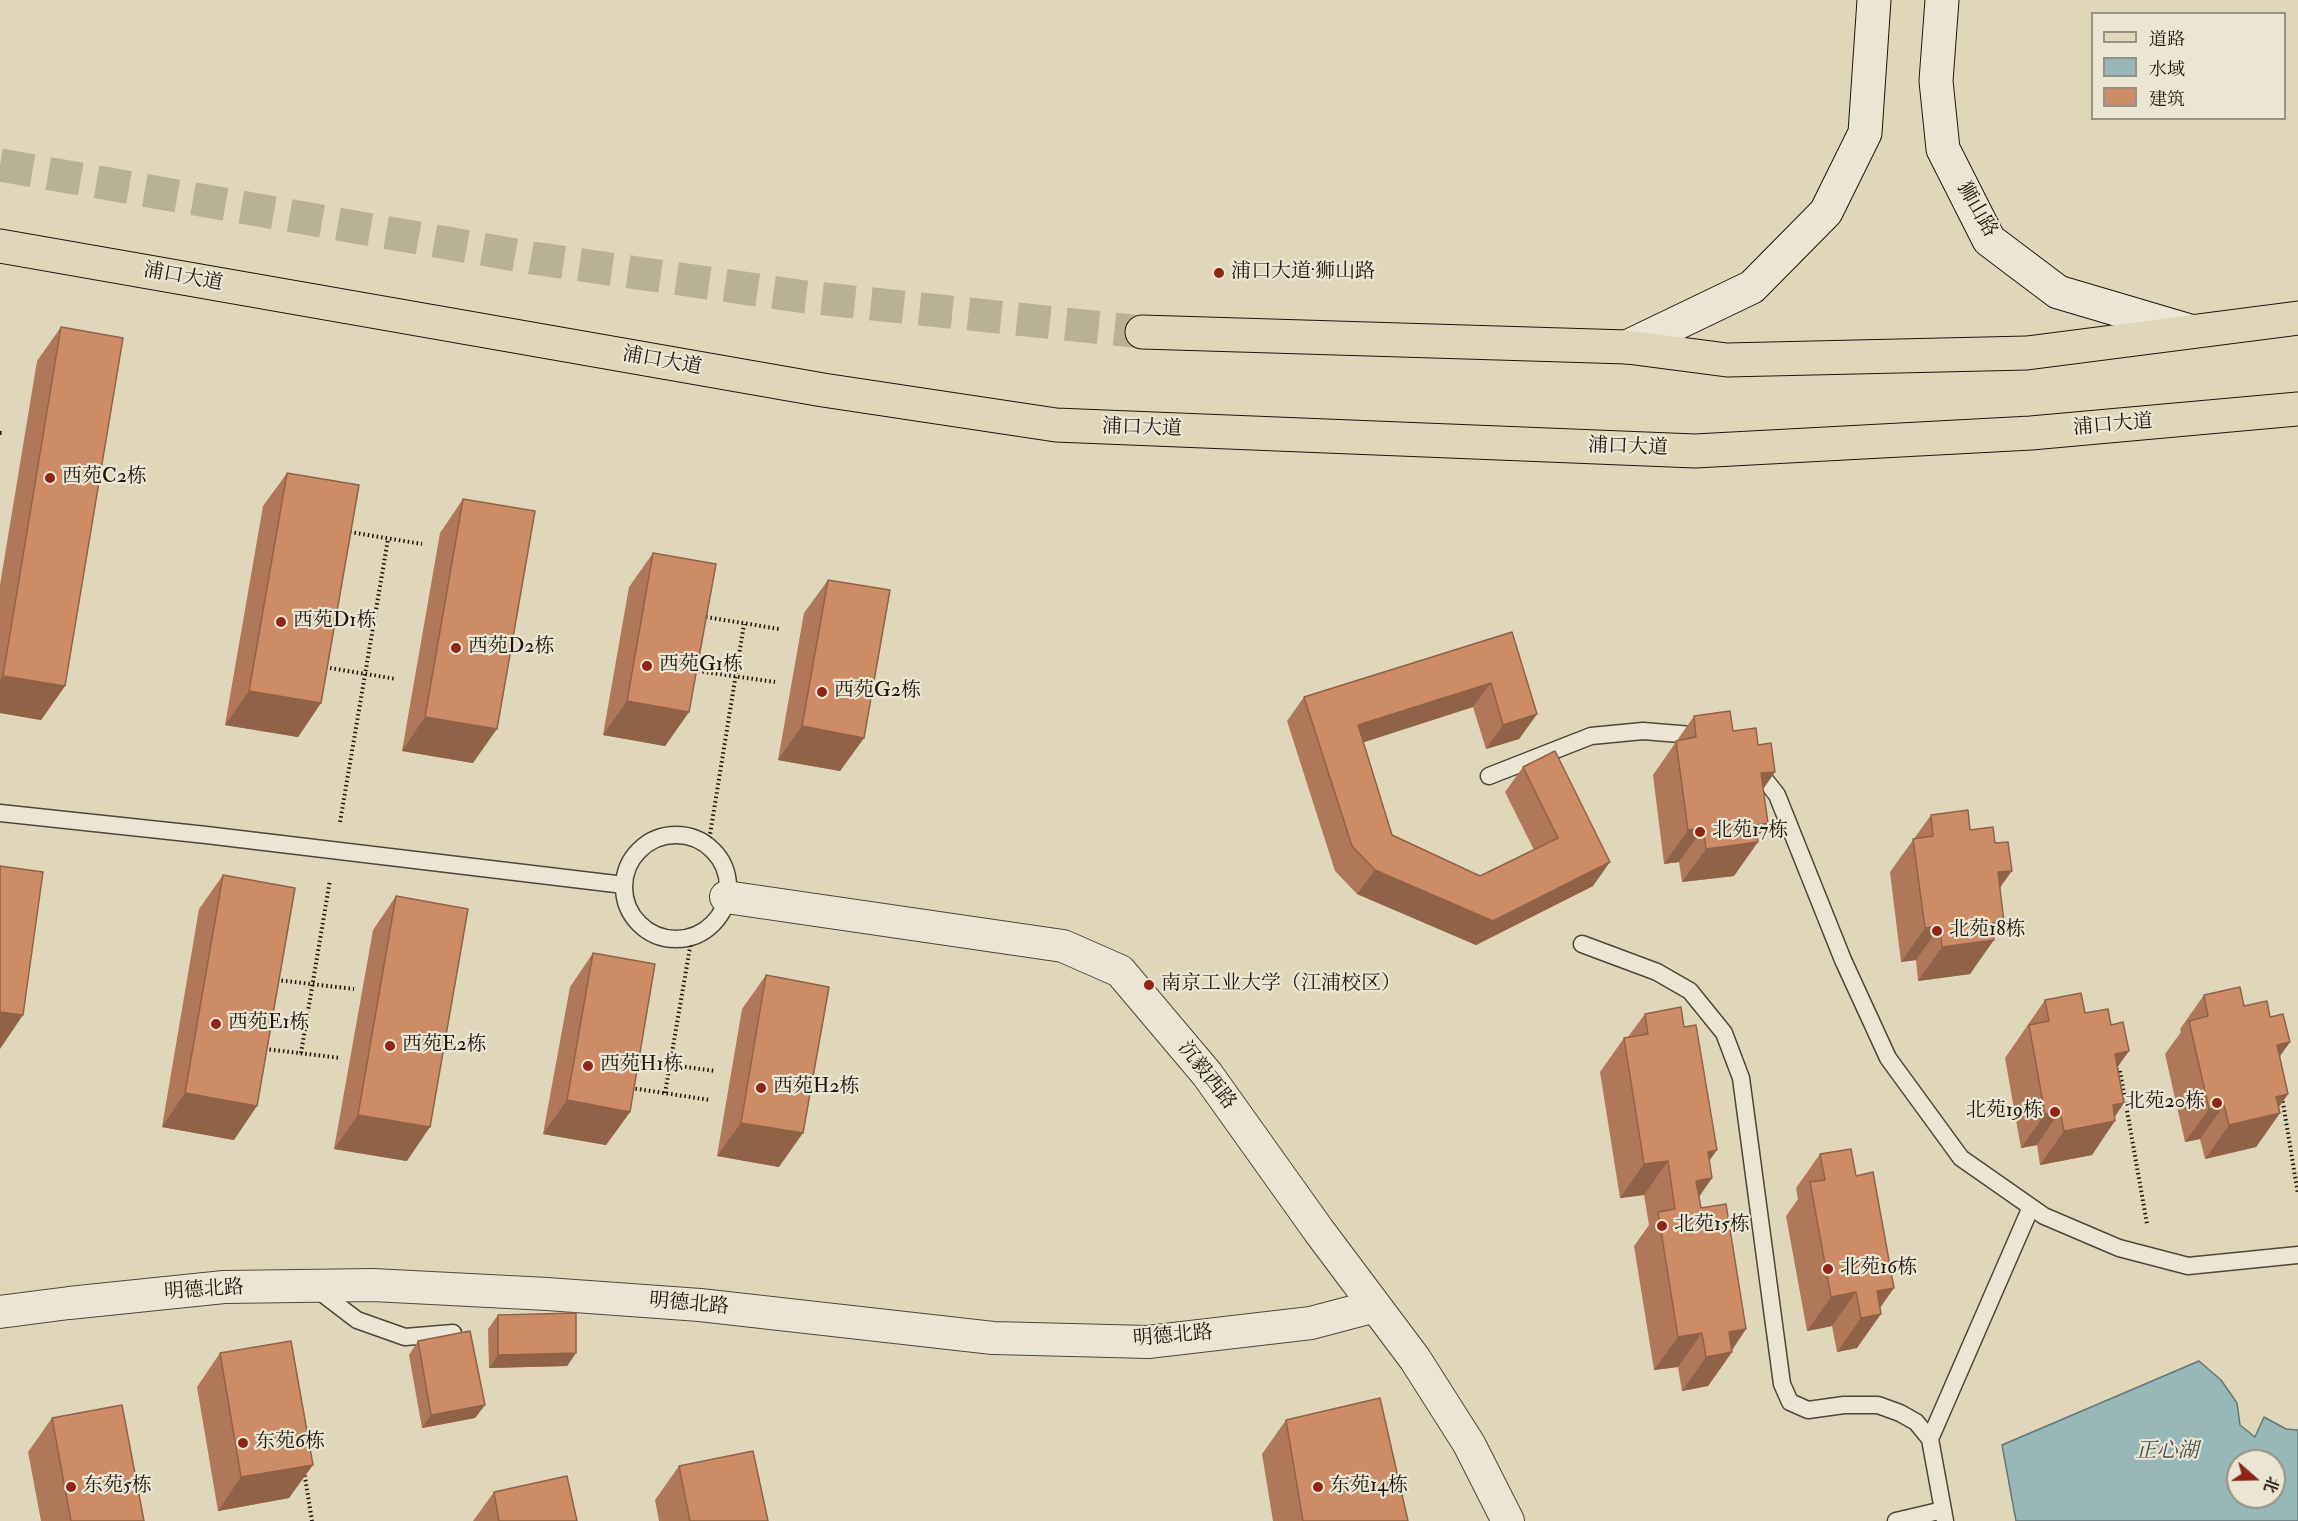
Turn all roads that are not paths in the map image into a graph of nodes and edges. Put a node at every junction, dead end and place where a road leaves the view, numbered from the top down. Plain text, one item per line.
1 (1875, 0) edge
2 (1942, 0) edge
3 (0, 246) edge
4 (2298, 318) edge
5 (2190, 331) junction
6 (1142, 332) tunnel mouth
7 (1627, 347) junction
8 (2298, 409) edge
9 (1722, 747) edge
10 (1741, 758) edge
11 (1489, 776) dead end
12 (0, 813) edge
13 (624, 885) junction
14 (726, 897) junction
15 (1582, 944) dead end
16 (2031, 1207) junction
17 (2298, 1256) edge
18 (312, 1286) junction
19 (1375, 1306) junction
20 (0, 1312) edge
21 (453, 1333) edge
22 (1930, 1439) junction
23 (1944, 1515) edge
24 (1508, 1521) edge
25 (1896, 1521) edge

1 - 7 street
2 - 5 street, 狮山路
3 - 8 main road, 浦口大道
4 - 5 main road
5 - 7 main road
6 - 7 main road
9 - 11 lane
10 - 16 lane
12 - 13 lane
13 - 14 lane
13 - 14 lane
14 - 19 street, 沉毅西路
15 - 22 lane
16 - 17 lane
16 - 22 lane
18 - 19 street, 明德北路
18 - 20 street, 明德北路
18 - 21 lane
19 - 24 street, 沉毅西路
22 - 23 lane
23 - 25 lane

